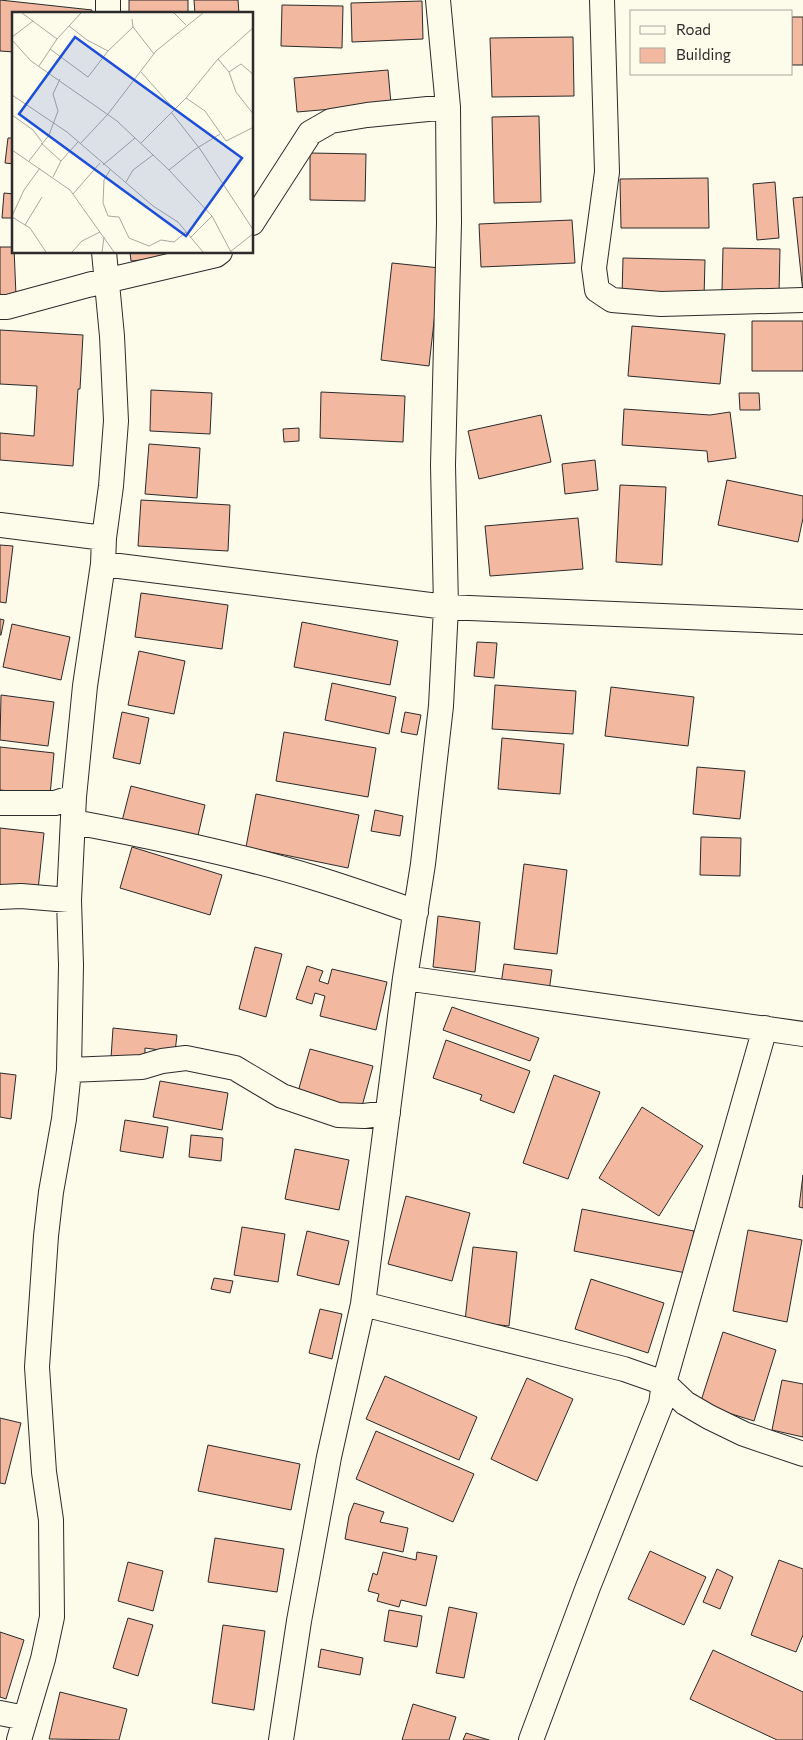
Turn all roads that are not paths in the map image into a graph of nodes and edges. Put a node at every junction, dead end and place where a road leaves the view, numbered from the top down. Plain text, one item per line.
1 (438, 0) edge
2 (602, 0) edge
3 (448, 107) junction
4 (254, 220) edge
5 (104, 254) edge
6 (217, 254) edge
7 (106, 281) junction
8 (803, 300) edge
9 (0, 308) edge
10 (0, 526) edge
11 (104, 538) junction
12 (102, 564) junction
13 (446, 606) junction
14 (803, 622) edge
15 (74, 797) junction
16 (0, 803) edge
17 (74, 822) junction
18 (0, 897) edge
19 (69, 900) junction
20 (416, 912) junction
21 (405, 978) junction
22 (765, 1028) junction
23 (803, 1034) edge
24 (70, 1070) junction
25 (388, 1113) junction
26 (363, 1304) junction
27 (664, 1383) junction
28 (803, 1454) edge
29 (0, 1712) edge
30 (22, 1729) edge
31 (281, 1740) edge
32 (531, 1740) edge

1 - 3 street
2 - 8 street
3 - 4 street
3 - 13 street
5 - 7 street
6 - 7 street
7 - 9 street
7 - 11 street
10 - 11 street
11 - 12 street
12 - 13 street
12 - 15 street
13 - 14 street
13 - 20 street
15 - 16 street
15 - 17 street
17 - 19 street
17 - 20 street
18 - 19 street
19 - 24 street
20 - 21 street
21 - 22 street
21 - 25 street
22 - 23 street
22 - 27 street
24 - 25 street
24 - 30 street
25 - 26 street
26 - 27 street
26 - 31 street
27 - 28 street
27 - 32 street
29 - 30 street

